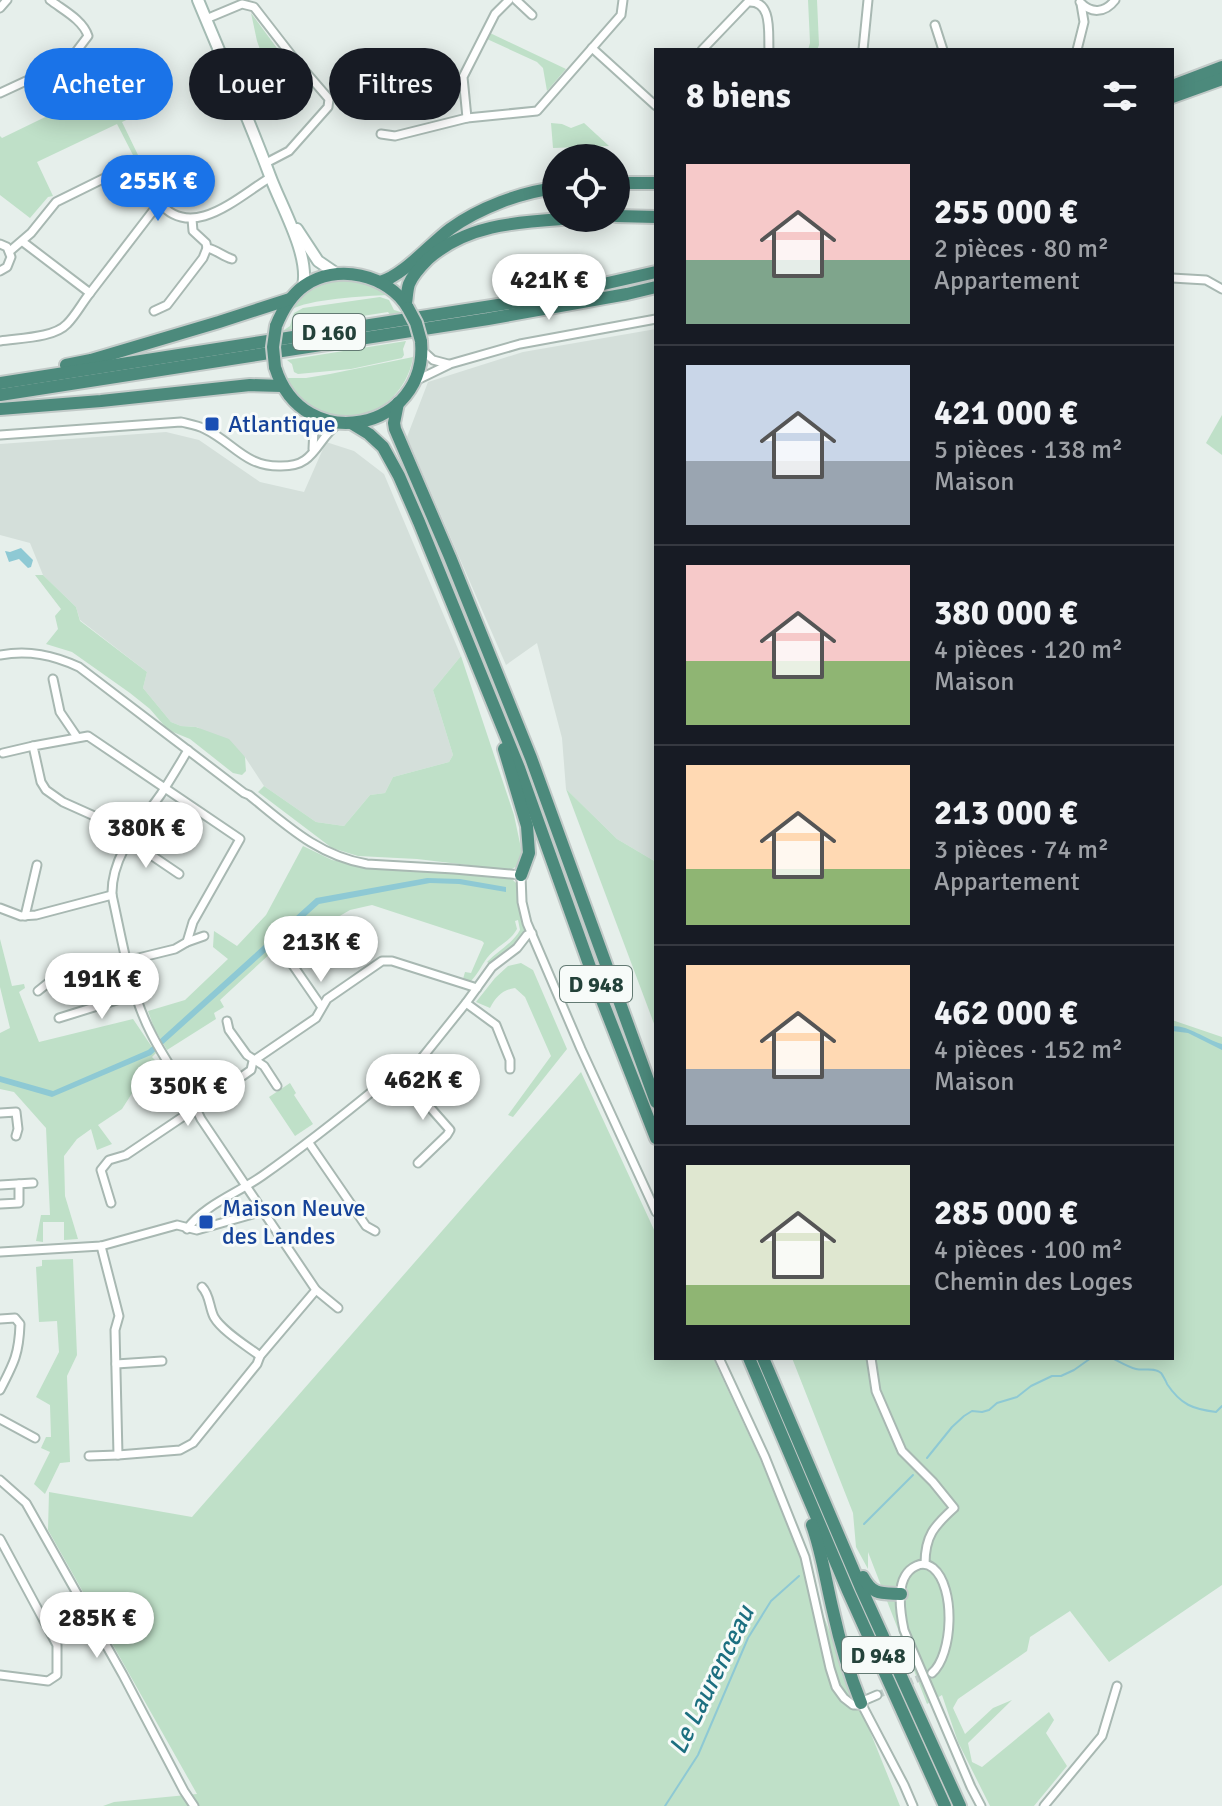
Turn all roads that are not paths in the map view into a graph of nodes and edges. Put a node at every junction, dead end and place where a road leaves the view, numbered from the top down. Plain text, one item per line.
1 (7, 0) edge
2 (50, 0) edge
3 (198, 0) edge
4 (509, 0) edge
5 (516, 0) edge
6 (623, 0) edge
7 (868, 0) edge
8 (1115, 0) edge
9 (1080, 2) edge
10 (0, 8) edge
11 (1101, 11) junction
12 (532, 15) dead end
13 (206, 19) junction
14 (1084, 22) junction
15 (935, 25) dead end
16 (592, 48) junction
17 (704, 48) edge
18 (769, 48) edge
19 (863, 48) edge
20 (942, 48) edge
21 (1078, 48) edge
22 (1222, 67) edge
23 (1222, 79) edge
24 (1174, 85) edge
25 (0, 93) edge
26 (1174, 96) edge
27 (654, 104) edge
28 (467, 118) junction
29 (381, 134) dead end
30 (266, 163) junction
31 (271, 177) junction
32 (630, 183) edge
33 (654, 183) edge
34 (542, 192) edge
35 (159, 203) junction
36 (283, 205) junction
37 (630, 216) edge
38 (654, 217) edge
39 (192, 219) junction
40 (542, 221) edge
41 (23, 242) junction
42 (0, 244) edge
43 (207, 248) junction
44 (10, 251) junction
45 (232, 259) dead end
46 (0, 271) edge
47 (654, 272) edge
48 (337, 274) junction
49 (1174, 278) edge
50 (380, 282) junction
51 (303, 286) junction
52 (654, 287) edge
53 (1222, 289) edge
54 (90, 293) junction
55 (290, 299) junction
56 (407, 305) junction
57 (154, 311) dead end
58 (654, 319) edge
59 (0, 341) edge
60 (421, 346) junction
61 (450, 364) junction
62 (0, 377) edge
63 (413, 381) junction
64 (0, 383) edge
65 (282, 386) junction
66 (0, 395) edge
67 (398, 403) junction
68 (0, 409) edge
69 (305, 412) junction
70 (344, 424) junction
71 (0, 435) edge
72 (312, 452) junction
73 (0, 655) edge
74 (53, 679) dead end
75 (506, 734) junction
76 (77, 737) junction
77 (33, 746) junction
78 (188, 750) junction
79 (3, 753) dead end
80 (165, 787) junction
81 (129, 840) junction
82 (37, 865) dead end
83 (179, 874) dead end
84 (521, 875) junction
85 (112, 895) junction
86 (0, 908) edge
87 (25, 916) junction
88 (532, 933) junction
89 (204, 936) dead end
90 (187, 942) junction
91 (537, 946) junction
92 (517, 948) junction
93 (128, 961) junction
94 (290, 961) dead end
95 (477, 988) junction
96 (38, 991) dead end
97 (136, 994) junction
98 (466, 1003) junction
99 (321, 1006) junction
100 (59, 1018) dead end
101 (227, 1021) dead end
102 (253, 1061) junction
103 (510, 1069) dead end
104 (405, 1079) junction
105 (277, 1086) dead end
106 (654, 1096) edge
107 (196, 1108) junction
108 (0, 1113) edge
109 (654, 1133) edge
110 (16, 1136) dead end
111 (309, 1143) junction
112 (418, 1163) dead end
113 (33, 1183) dead end
114 (19, 1184) junction
115 (0, 1185) edge
116 (246, 1186) junction
117 (111, 1203) dead end
118 (0, 1204) edge
119 (654, 1208) edge
120 (263, 1211) junction
121 (187, 1229) junction
122 (375, 1231) dead end
123 (101, 1246) junction
124 (0, 1252) edge
125 (202, 1287) dead end
126 (316, 1290) junction
127 (338, 1308) dead end
128 (0, 1319) edge
129 (260, 1356) junction
130 (720, 1360) edge
131 (750, 1360) edge
132 (764, 1360) edge
133 (871, 1360) edge
134 (162, 1361) dead end
135 (116, 1364) junction
136 (0, 1390) edge
137 (0, 1419) edge
138 (35, 1438) dead end
139 (118, 1455) junction
140 (89, 1456) dead end
141 (0, 1480) edge
142 (811, 1504) junction
143 (839, 1537) junction
144 (0, 1539) edge
145 (9, 1556) junction
146 (0, 1561) edge
147 (925, 1564) junction
148 (901, 1594) junction
149 (932, 1673) dead end
150 (0, 1675) edge
151 (1117, 1686) dead end
152 (877, 1695) tunnel mouth
153 (861, 1703) junction
154 (194, 1806) edge
155 (913, 1806) edge
156 (945, 1806) edge
157 (960, 1806) edge
158 (981, 1806) edge
159 (1044, 1806) edge

1 - 10 street
2 - 25 street
3 - 13 main road
4 - 28 street
5 - 12 street
6 - 16 street
7 - 19 street
8 - 11 street
9 - 11 street
9 - 14 street
11 - 14 street
13 - 30 main road
13 - 30 street
14 - 21 street
15 - 20 street
16 - 27 street
16 - 28 street
17 - 18 street
22 - 24 highway
23 - 26 highway
28 - 29 street
30 - 31 main road
31 - 36 main road
31 - 39 street
32 - 33 highway
34 - 50 highway, D 160
35 - 39 street
35 - 41 street
35 - 54 street
36 - 48 main road
36 - 51 main road
37 - 38 highway
39 - 43 street
40 - 56 highway
41 - 44 street
41 - 54 street
42 - 44 street
43 - 45 street
43 - 57 street
44 - 46 street
47 - 64 highway, D 160
48 - 50 highway
48 - 51 highway
49 - 53 street
50 - 56 highway
51 - 55 highway
52 - 66 highway, D 160
54 - 59 street
55 - 62 highway, D 160
55 - 65 highway, bridge
56 - 60 highway, bridge
58 - 61 street
60 - 61 street
60 - 63 highway
61 - 63 street
63 - 67 highway
65 - 68 highway
65 - 69 highway
67 - 70 highway
67 - 106 highway, D 948
69 - 70 highway
69 - 72 street
70 - 72 street
70 - 75 highway, D 948
71 - 72 street
73 - 78 street
74 - 76 street
75 - 84 highway
75 - 109 highway, D 948
76 - 77 street
76 - 80 street
77 - 79 street
77 - 81 street
78 - 80 street
78 - 84 street
80 - 81 street
80 - 90 street
81 - 83 street
81 - 85 street
82 - 87 street
84 - 88 street
85 - 87 street
85 - 93 street
86 - 87 street
88 - 91 street
88 - 92 street
89 - 90 street
90 - 93 street
91 - 92 street
91 - 119 street
92 - 95 street
93 - 96 street
93 - 97 street
94 - 99 street
95 - 98 street
95 - 99 street
97 - 100 street
97 - 107 street
98 - 103 street
98 - 104 street
99 - 102 street
101 - 102 street
102 - 105 street
102 - 107 street
104 - 111 street
104 - 112 street
107 - 116 street
107 - 117 street
108 - 110 street
111 - 116 street
111 - 122 street
113 - 114 street
114 - 115 street
114 - 118 street
116 - 120 street
116 - 121 street
120 - 121 street
120 - 126 street
121 - 123 street
123 - 124 street
123 - 135 street
125 - 129 street
126 - 127 street
126 - 129 street
128 - 136 street
129 - 139 street
130 - 153 street
131 - 142 highway, D 948
132 - 143 highway, D 948
133 - 147 street
134 - 135 street
135 - 139 street
137 - 138 street
139 - 140 street
141 - 154 street
142 - 153 highway
142 - 156 highway, D 948
143 - 148 highway
143 - 157 highway, D 948
144 - 145 street
145 - 146 street
145 - 150 street
147 - 148 street
147 - 149 street
148 - 158 street
151 - 159 street
152 - 153 street
153 - 155 street

